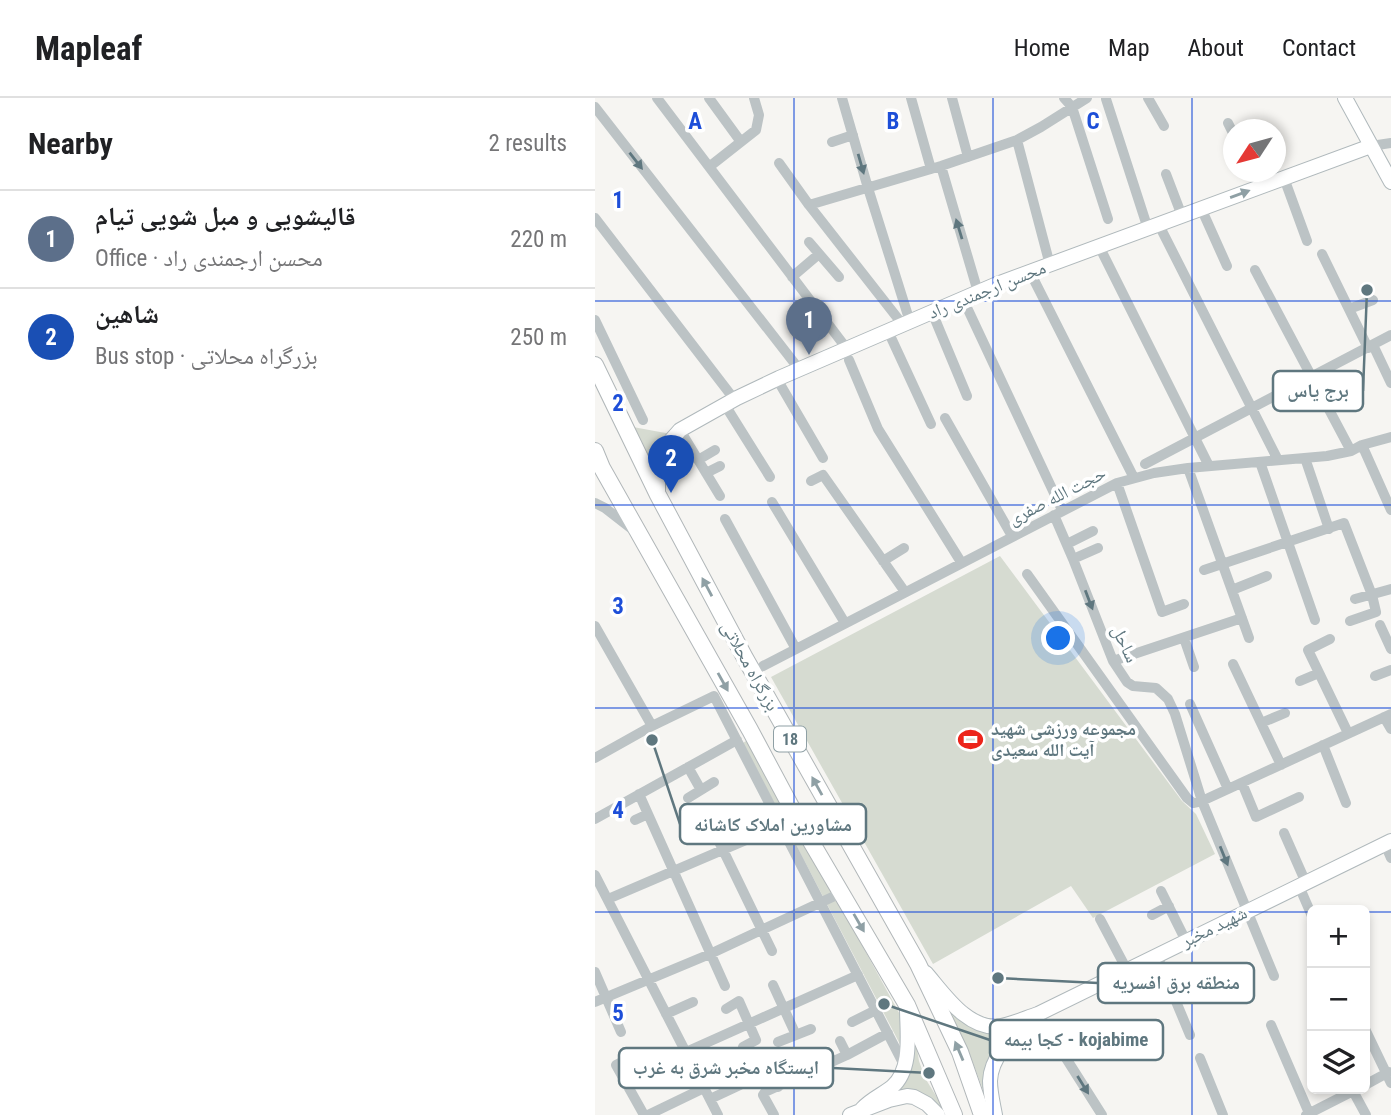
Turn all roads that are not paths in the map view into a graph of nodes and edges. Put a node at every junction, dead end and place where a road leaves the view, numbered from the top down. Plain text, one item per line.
1 (657, 98) edge
2 (709, 98) edge
3 (754, 98) edge
4 (842, 98) edge
5 (911, 98) edge
6 (952, 98) edge
7 (1064, 98) edge
8 (1087, 98) edge
9 (1148, 98) edge
10 (1345, 98) edge
11 (1106, 99) edge
12 (595, 107) edge
13 (1072, 107) junction
14 (1164, 126) dead end
15 (853, 135) junction
16 (1017, 140) junction
17 (741, 142) junction
18 (832, 142) dead end
19 (1391, 143) edge
20 (1371, 146) junction
21 (968, 157) junction
22 (779, 163) dead end
23 (709, 167) junction
24 (936, 168) junction
25 (1166, 174) dead end
26 (1286, 177) edge
27 (1261, 182) edge
28 (1274, 182) edge
29 (1285, 182) edge
30 (1391, 182) edge
31 (1263, 186) junction
32 (868, 188) junction
33 (809, 205) junction
34 (1202, 208) junction
35 (1182, 216) junction
36 (595, 218) edge
37 (1108, 219) dead end
38 (1154, 227) junction
39 (1307, 241) dead end
40 (809, 242) dead end
41 (1099, 246) junction
42 (819, 254) junction
43 (1322, 254) dead end
44 (1050, 265) junction
45 (1227, 266) dead end
46 (1255, 270) dead end
47 (1030, 272) junction
48 (792, 276) junction
49 (839, 277) dead end
50 (978, 292) junction
51 (963, 299) junction
52 (1373, 300) dead end
53 (1349, 309) junction
54 (932, 312) junction
55 (595, 320) edge
56 (907, 323) junction
57 (888, 331) junction
58 (1391, 335) edge
59 (1371, 346) junction
60 (848, 354) junction
61 (595, 365) edge
62 (799, 369) junction
63 (1312, 377) junction
64 (777, 379) junction
65 (1391, 383) edge
66 (967, 396) dead end
67 (730, 402) junction
68 (1252, 408) junction
69 (945, 418) dead end
70 (643, 420) dead end
71 (931, 424) dead end
72 (680, 430) junction
73 (1391, 437) edge
74 (1195, 438) junction
75 (1362, 445) junction
76 (715, 450) dead end
77 (595, 451) edge
78 (1351, 452) junction
79 (1305, 457) junction
80 (823, 458) dead end
81 (698, 460) junction
82 (1278, 460) junction
83 (1260, 462) junction
84 (1145, 464) dead end
85 (720, 466) dead end
86 (1209, 466) junction
87 (1188, 468) junction
88 (706, 473) junction
89 (770, 477) dead end
90 (1134, 478) junction
91 (811, 481) dead end
92 (1117, 483) junction
93 (658, 495) junction
94 (720, 496) dead end
95 (772, 502) dead end
96 (595, 503) edge
97 (1391, 510) edge
98 (1058, 512) junction
99 (725, 519) dead end
100 (1329, 529) junction
101 (1093, 531) dead end
102 (640, 536) junction
103 (1012, 536) junction
104 (1288, 542) junction
105 (1067, 544) junction
106 (904, 548) dead end
107 (1098, 548) dead end
108 (1073, 559) junction
109 (883, 561) junction
110 (961, 562) junction
111 (1222, 563) junction
112 (1204, 570) dead end
113 (1027, 573) dead end
114 (1266, 576) dead end
115 (1391, 589) edge
116 (1232, 590) junction
117 (905, 592) junction
118 (1372, 595) junction
119 (1355, 599) dead end
120 (1184, 604) dead end
121 (1242, 618) junction
122 (1315, 620) dead end
123 (1350, 621) dead end
124 (845, 623) junction
125 (1380, 625) dead end
126 (595, 626) edge
127 (1184, 638) junction
128 (1249, 638) dead end
129 (1331, 639) dead end
130 (796, 649) junction
131 (1391, 649) edge
132 (1113, 661) junction
133 (1233, 664) dead end
134 (763, 666) dead end
135 (1194, 667) dead end
136 (1391, 670) edge
137 (1319, 673) junction
138 (1375, 676) dead end
139 (1300, 681) dead end
140 (1190, 704) dead end
141 (1285, 713) dead end
142 (1388, 715) edge
143 (1261, 723) junction
144 (652, 726) junction
145 (1391, 729) edge
146 (1349, 733) junction
147 (737, 740) junction
148 (1323, 745) junction
149 (596, 756) edge
150 (1280, 765) junction
151 (688, 767) junction
152 (714, 782) dead end
153 (1242, 783) junction
154 (1228, 789) junction
155 (701, 790) junction
156 (639, 794) junction
157 (1299, 797) dead end
158 (688, 798) dead end
159 (1202, 801) junction
160 (1346, 803) dead end
161 (648, 814) junction
162 (796, 816) junction
163 (595, 819) edge
164 (635, 820) dead end
165 (709, 821) dead end
166 (781, 825) junction
167 (1283, 833) dead end
168 (1388, 842) edge
169 (724, 850) junction
170 (1391, 858) edge
171 (673, 871) junction
172 (595, 874) edge
173 (1302, 884) junction
174 (1161, 891) dead end
175 (841, 893) junction
176 (608, 900) junction
177 (821, 903) junction
178 (1309, 905) edge
179 (1169, 906) junction
180 (1247, 912) junction
181 (1152, 915) dead end
182 (1100, 919) dead end
183 (762, 931) junction
184 (1186, 941) junction
185 (772, 951) dead end
186 (710, 954) junction
187 (1157, 956) junction
188 (918, 964) junction
189 (1127, 970) junction
190 (595, 972) edge
191 (858, 975) junction
192 (1274, 976) dead end
193 (649, 981) junction
194 (773, 985) dead end
195 (725, 986) dead end
196 (607, 998) junction
197 (595, 1002) edge
198 (693, 1002) dead end
199 (907, 1005) junction
200 (784, 1008) junction
201 (726, 1009) dead end
202 (876, 1010) junction
203 (666, 1014) junction
204 (1038, 1014) junction
205 (852, 1022) dead end
206 (749, 1023) junction
207 (1271, 1025) dead end
208 (811, 1029) dead end
209 (1366, 1031) edge
210 (621, 1032) dead end
211 (888, 1034) junction
212 (796, 1035) junction
213 (1190, 1035) dead end
214 (840, 1041) dead end
215 (778, 1042) dead end
216 (743, 1046) dead end
217 (686, 1052) junction
218 (638, 1054) dead end
219 (847, 1055) junction
220 (1200, 1058) dead end
221 (767, 1063) dead end
222 (905, 1066) junction
223 (1389, 1076) edge
224 (1370, 1083) edge
225 (740, 1085) dead end
226 (778, 1087) junction
227 (704, 1088) junction
228 (1347, 1094) edge
229 (1357, 1094) edge
230 (710, 1099) junction
231 (856, 1112) edge
232 (933, 1114) edge
233 (1307, 1114) edge
234 (646, 1115) edge
235 (718, 1115) edge
236 (774, 1115) edge
237 (954, 1115) edge
238 (982, 1115) edge
239 (995, 1115) edge
240 (1102, 1115) edge
241 (1223, 1115) edge
242 (1366, 1115) edge

1 - 23 street
2 - 17 street
3 - 17 street
4 - 15 street
5 - 24 street
6 - 21 street
7 - 13 street
8 - 13 street
9 - 14 street
10 - 20 main road
11 - 38 street
12 -> 62 street
13 - 16 street
13 - 37 street
15 - 18 street
15 -> 32 street
16 - 21 street
16 - 44 street
17 - 23 street
19 - 20 street
20 - 26 main road, محسن ارجمندی راد
20 - 30 main road
21 - 24 street
22 - 33 street
23 - 48 street
24 - 32 street
50 -> 24 street
25 - 35 street
27 - 31 street
28 - 31 main road, محسن ارجمندی راد
29 - 39 street
34 -> 31 main road, محسن ارجمندی راد
32 - 33 street
32 - 56 street
33 - 56 street
34 - 35 main road, محسن ارجمندی راد
34 - 45 street
35 - 38 main road, محسن ارجمندی راد
36 - 67 street
38 - 41 main road, محسن ارجمندی راد
38 - 68 street
40 - 42 street
41 - 44 main road, محسن ارجمندی راد
41 - 74 street
42 - 48 street
42 - 49 street
43 - 53 street
44 - 47 main road, محسن ارجمندی راد
46 - 63 street
47 - 50 main road, محسن ارجمندی راد
47 - 90 street
48 - 60 street
50 - 51 main road, محسن ارجمندی راد
51 - 54 main road, محسن ارجمندی راد
51 - 98 street, ساحل
52 - 53 street
53 - 59 street
54 - 56 main road, محسن ارجمندی راد
54 - 66 street
55 - 70 street
56 - 57 main road, محسن ارجمندی راد
57 - 60 main road, محسن ارجمندی راد
57 - 71 street
58 - 59 street
59 - 63 street
59 - 65 street
60 - 62 main road, محسن ارجمندی راد
60 - 110 street
61 - 93 highway, بزرگراه محلاتی / 18
62 - 64 main road, محسن ارجمندی راد
63 - 68 street
63 - 78 street
64 - 67 main road, محسن ارجمندی راد
64 - 80 street
67 - 72 main road, محسن ارجمندی راد
67 - 89 street
68 - 74 street
68 - 82 street
69 - 103 street
72 - 81 street
72 - 93 main road, محسن ارجمندی راد
73 - 75 street, حجت الله صفری
74 - 84 street
74 - 86 street
75 - 78 street, حجت الله صفری
75 - 97 street
76 - 81 street
77 - 102 highway, بزرگراه محلاتی / 18
78 - 79 street, حجت الله صفری
79 - 82 street, حجت الله صفری
79 - 100 street
81 - 88 street
82 - 83 street, حجت الله صفری
83 - 86 street, حجت الله صفری
83 - 104 street
85 - 88 street
86 - 87 street, حجت الله صفری
87 - 90 street, حجت الله صفری
87 - 111 street
88 - 94 street
90 - 92 street, حجت الله صفری
91 - 109 street
92 - 98 street, حجت الله صفری
92 - 120 street
188 -> 93 highway, بزرگراه محلاتی / 18
95 - 124 street
96 - 102 street
98 - 103 street, حجت الله صفری
98 - 105 street, ساحل
99 - 130 street
100 - 104 street
100 - 118 street
101 - 105 street
102 -> 162 highway, بزرگراه محلاتی / 18
103 - 110 street, حجت الله صفری
104 - 111 street
104 - 122 street
105 - 108 street, ساحل
106 - 109 street
107 - 108 street
108 -> 132 street, ساحل
109 - 117 street
110 - 117 street, حجت الله صفری
111 - 112 street
111 - 116 street
113 - 159 street
114 - 116 street
115 - 118 street
116 - 121 street
117 - 124 street, حجت الله صفری
118 - 119 street
118 - 123 street
121 - 127 street
121 - 128 street
124 - 130 street, حجت الله صفری
125 - 131 street
126 - 144 street
127 - 132 street
127 - 135 street
129 - 137 street
130 - 134 street, حجت الله صفری
132 - 159 street, ساحل
133 - 143 street
136 - 138 street
137 - 139 street
137 - 146 street
140 - 154 street
141 - 143 street
142 - 145 street
142 - 146 street
143 - 150 street
144 - 147 street
144 - 149 street
146 - 148 street
147 - 151 street
147 - 166 street
148 - 150 street
148 - 160 street
150 - 153 street
151 - 155 street
151 - 156 street
152 - 155 street
153 - 154 street
153 - 157 street
154 - 159 street
155 - 158 street
156 - 161 street
156 - 163 street
159 -> 180 street, ساحل
161 - 164 street
161 - 171 street
162 - 166 street
162 - 175 highway, بزرگراه محلاتی / 18
165 - 169 street
166 - 169 street
166 - 177 street
167 - 173 street
168 - 170 street
168 - 173 main road, شهید مخبر
169 - 171 street
169 - 183 street
171 - 176 street
171 - 186 street
172 - 176 street
173 - 178 street
173 - 180 main road, شهید مخبر
174 - 179 street
175 - 177 street
175 -> 199 highway, بزرگراه محلاتی / 18
176 - 193 street
177 - 183 street
177 - 191 street
179 - 181 street
179 - 184 street
180 - 184 main road, شهید مخبر
180 - 192 street, ساحل
182 - 189 street
183 - 185 street
183 - 186 street
184 - 187 main road, شهید مخبر
186 - 193 street
186 - 195 street
187 - 189 main road, شهید مخبر
187 - 213 street
188 - 204 main road
238 -> 188 highway, بزرگراه محلاتی / 18
189 - 204 main road, شهید مخبر
190 - 196 street
191 - 200 street
191 - 202 street
193 - 196 street
193 - 203 street
194 - 200 street
196 - 197 street
196 - 210 street
198 - 203 street
199 - 222 main road
199 - 237 highway, بزرگراه محلاتی / 18
200 - 206 street
200 - 212 street
201 - 206 street
202 - 205 street
202 - 211 street
203 - 217 street
204 - 239 main road
204 -> 240 street
206 - 216 street
206 - 217 street
207 - 233 street
208 - 212 street
209 - 223 street
211 - 219 street
211 - 222 street
212 - 215 street
214 - 219 street
217 - 227 street
218 - 234 street
219 - 226 street
220 - 241 street
221 - 226 street
222 - 231 main road
223 - 224 street
225 - 230 street
226 - 236 street
227 - 230 street
227 - 234 street
228 - 233 street
229 - 242 street
230 - 235 street
231 - 232 main road

